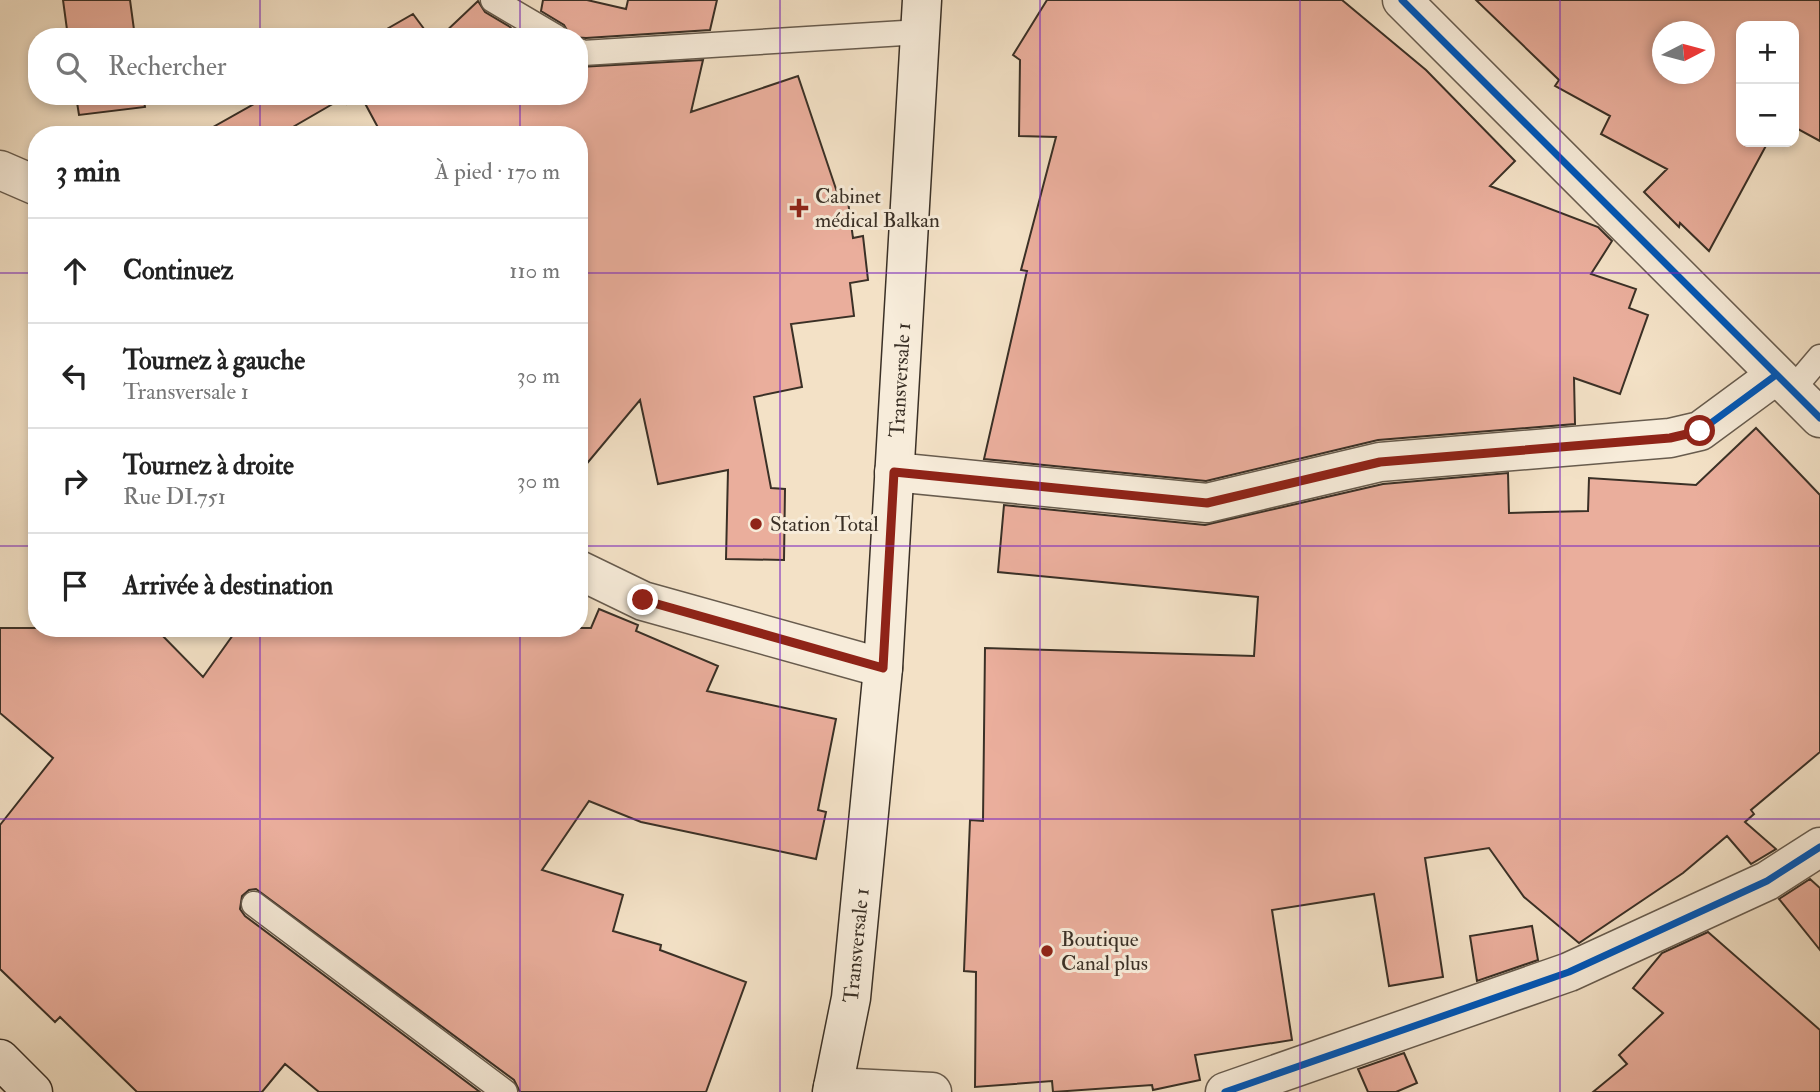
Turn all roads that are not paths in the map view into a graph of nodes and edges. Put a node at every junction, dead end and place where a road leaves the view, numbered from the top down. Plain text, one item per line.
1 (493, 0) edge
2 (1402, 0) edge
3 (921, 16) edge
4 (541, 28) edge
5 (588, 52) edge
6 (0, 170) edge
7 (28, 182) edge
8 (1820, 357) edge
9 (1784, 382) junction
10 (1820, 418) edge
11 (894, 472) junction
12 (588, 574) edge
13 (883, 668) junction
14 (1820, 847) edge
15 (254, 904) dead end
16 (0, 1059) edge
17 (832, 1090) edge
18 (1229, 1091) edge
19 (33, 1092) edge
20 (505, 1092) edge
21 (932, 1092) edge

1 - 4 lane
2 - 9 street
3 - 5 lane
3 - 11 street, Transversale 1
6 - 7 street
8 - 9 lane
9 - 10 street
9 - 11 street
11 - 13 street, Transversale 1
12 - 13 street
13 - 17 street, Transversale 1
14 - 18 street
15 - 20 lane
16 - 19 street
17 - 21 street

